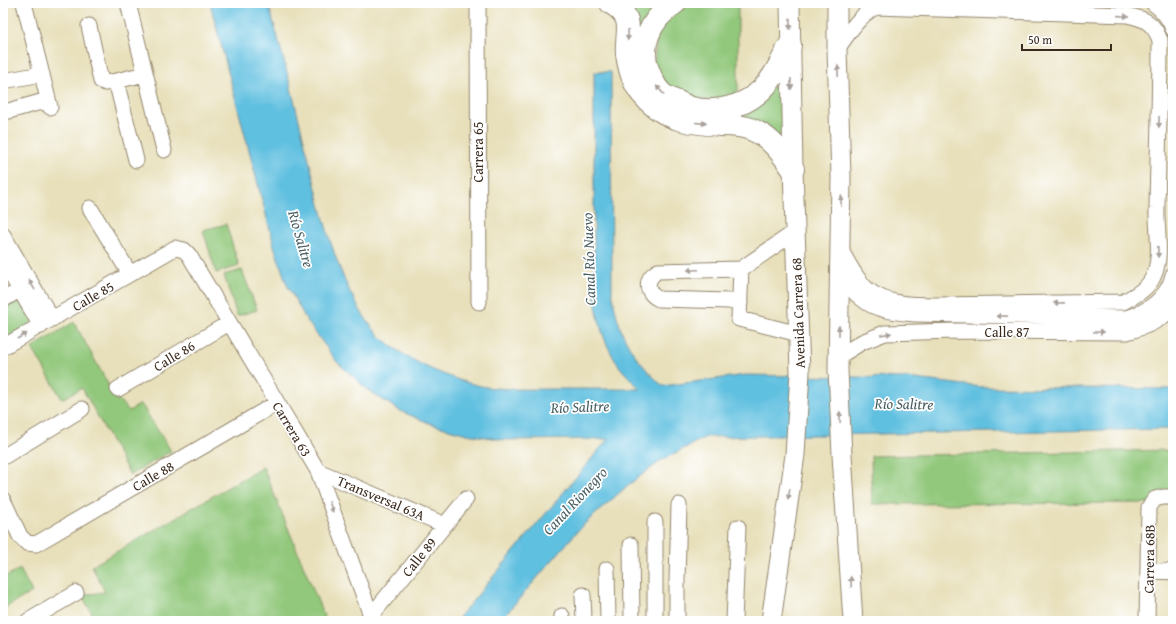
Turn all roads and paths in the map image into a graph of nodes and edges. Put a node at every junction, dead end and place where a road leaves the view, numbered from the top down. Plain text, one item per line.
1 (24, 3) edge
2 (128, 3) edge
3 (478, 3) edge
4 (611, 3) edge
5 (675, 3) edge
6 (790, 3) edge
7 (837, 3) edge
8 (1153, 3) edge
9 (89, 26) dead end
10 (1173, 29) edge
11 (790, 45) junction
12 (837, 49) junction
13 (42, 74) junction
14 (145, 74) junction
15 (3, 81) edge
16 (116, 81) junction
17 (5, 112) dead end
18 (164, 150) dead end
19 (136, 160) dead end
20 (793, 169) junction
21 (90, 208) dead end
22 (795, 232) junction
23 (3, 234) edge
24 (840, 249) junction
25 (184, 250) joint
26 (3, 261) edge
27 (736, 269) junction
28 (130, 274) junction
29 (839, 275) junction
30 (1173, 275) edge
31 (19, 290) junction
32 (3, 300) edge
33 (479, 302) dead end
34 (735, 302) junction
35 (1167, 302) edge
36 (46, 322) junction
37 (229, 323) junction
38 (799, 334) junction
39 (3, 347) edge
40 (838, 364) junction
41 (118, 389) dead end
42 (277, 403) junction
43 (82, 409) dead end
44 (3, 457) edge
45 (318, 471) junction
46 (1173, 497) edge
47 (466, 498) dead end
48 (3, 500) edge
49 (679, 505) dead end
50 (655, 522) dead end
51 (445, 525) junction
52 (738, 527) dead end
53 (631, 545) dead end
54 (607, 569) dead end
55 (1149, 570) junction
56 (1173, 572) edge
57 (76, 593) dead end
58 (583, 595) dead end
59 (372, 619) edge
60 (28, 621) edge
61 (584, 621) edge
62 (608, 621) edge
63 (632, 621) edge
64 (655, 621) edge
65 (677, 621) edge
66 (734, 621) edge
67 (770, 621) edge
68 (853, 621) edge
69 (1147, 621) edge

1 - 13 street
2 - 14 street
3 - 33 street, Carrera 65
4 -> 20 highway
11 -> 5 highway
6 -> 11 main road, Avenida Carrera 68
7 - 12 main road
8 - 10 street
9 - 16 street
11 -> 20 main road, Avenida Carrera 68
24 -> 12 main road
12 -> 24 street
13 - 15 street
13 - 17 street
14 - 16 street
14 - 18 street
16 - 19 street
20 - 22 main road, Avenida Carrera 68
21 - 28 street
22 - 27 street
22 - 38 main road, Avenida Carrera 68
36 -> 23 street
24 - 29 main road
25 - 28 street, Calle 85
25 - 37 street, Carrera 63
26 - 31 street
27 - 34 street
27 -> 34 street
28 - 36 street, Calle 85
35 -> 29 street, Calle 87
40 -> 29 main road
30 - 35 street
31 - 32 street
31 - 36 street
34 - 38 street
40 -> 35 street, Calle 87
39 -> 36 street, Calle 85
37 - 41 street, Calle 86
37 - 42 street, Carrera 63
38 -> 67 main road, Avenida Carrera 68
68 -> 40 main road
42 - 45 street, Carrera 63
42 - 48 street, Calle 88
43 - 44 street
45 - 51 street, Transversal 63A
45 -> 59 street, Carrera 63
46 - 55 street, Carrera 68B
47 - 51 street, Calle 89
49 - 65 street
50 - 64 street
51 - 59 street, Calle 89
52 - 66 street
53 - 63 street
54 - 62 street
55 - 56 street
55 - 69 street, Carrera 68B
57 - 60 street
58 - 61 street

